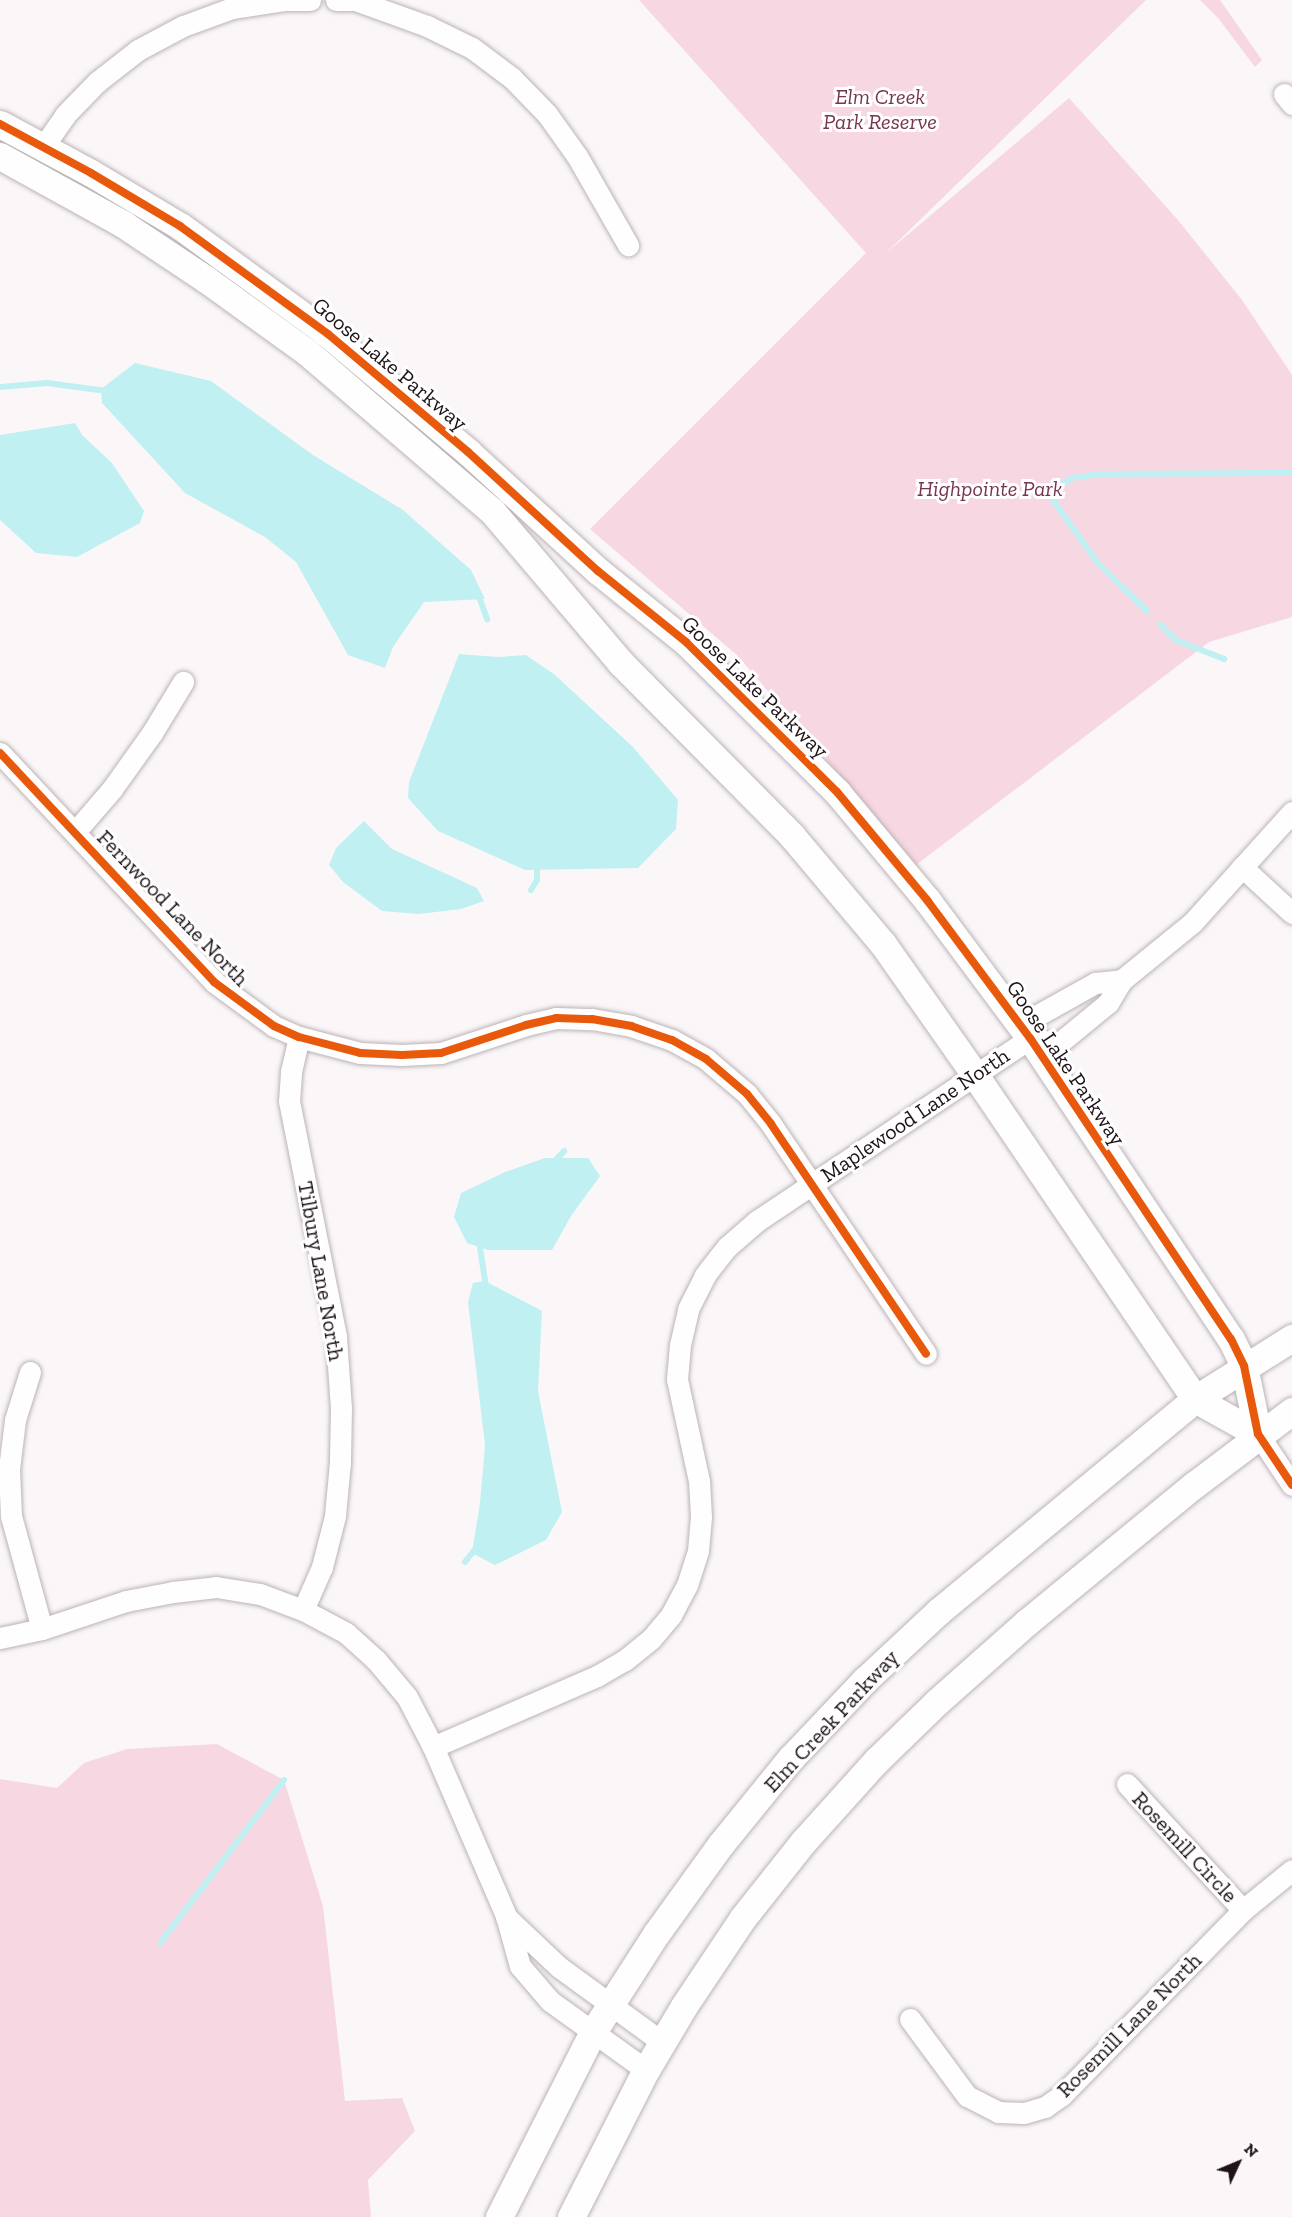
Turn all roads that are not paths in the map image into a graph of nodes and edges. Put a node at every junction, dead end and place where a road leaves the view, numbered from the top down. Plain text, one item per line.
1 (310, 0) edge
2 (336, 0) edge
3 (355, 0) edge
4 (0, 124) edge
5 (43, 147) junction
6 (0, 156) edge
7 (628, 245) dead end
8 (183, 682) dead end
9 (0, 753) edge
10 (1292, 813) edge
11 (75, 832) junction
12 (1242, 867) junction
13 (1292, 913) edge
14 (1122, 980) junction
15 (299, 1037) junction
16 (1030, 1038) junction
17 (975, 1075) junction
18 (812, 1184) junction
19 (1292, 1338) edge
20 (926, 1354) dead end
21 (1244, 1366) junction
22 (30, 1372) dead end
23 (1195, 1399) junction
24 (1292, 1411) edge
25 (1258, 1434) junction
26 (1292, 1485) edge
27 (303, 1610) junction
28 (42, 1629) junction
29 (0, 1638) edge
30 (434, 1747) junction
31 (1127, 1784) dead end
32 (1292, 1870) edge
33 (1243, 1910) junction
34 (506, 1916) junction
35 (610, 2006) junction
36 (910, 2019) dead end
37 (593, 2032) junction
38 (662, 2042) junction
39 (646, 2070) junction
40 (498, 2217) edge
41 (571, 2217) edge

1 - 5 street
2 - 3 street
3 - 7 street
4 - 5 street, Goose Lake Parkway
5 - 16 street, Goose Lake Parkway
6 - 17 street, Goose Lake Parkway
8 - 11 street
9 - 11 street, Fernwood Lane North
10 - 12 street
11 - 15 street, Fernwood Lane North
12 - 13 street
12 - 14 street
14 - 16 street
14 - 16 street
15 - 18 street, Fernwood Lane North
15 - 27 street, Tilbury Lane North
16 - 17 street, Maplewood Lane North
16 - 21 street, Goose Lake Parkway
17 - 18 street, Maplewood Lane North
17 - 23 street, Goose Lake Parkway
18 - 20 street, Fernwood Lane North
18 - 30 street, Maplewood Lane North
19 - 21 street, Elm Creek Parkway
21 - 23 street, Elm Creek Parkway
21 - 25 street, Goose Lake Parkway
22 - 28 street
23 - 25 street, Goose Lake Parkway
23 - 35 street, Elm Creek Parkway
24 - 25 street
25 - 26 street
25 - 38 street
27 - 28 street
27 - 30 street
28 - 29 street
30 - 34 street
31 - 33 street, Rosemill Circle
32 - 33 street, Rosemill Lane North
33 - 36 street, Rosemill Lane North
34 - 35 street
34 - 37 street
35 - 37 street, Elm Creek Parkway
35 - 38 street
37 - 39 street
37 - 40 street, Elm Creek Parkway
38 - 39 street
39 - 41 street

